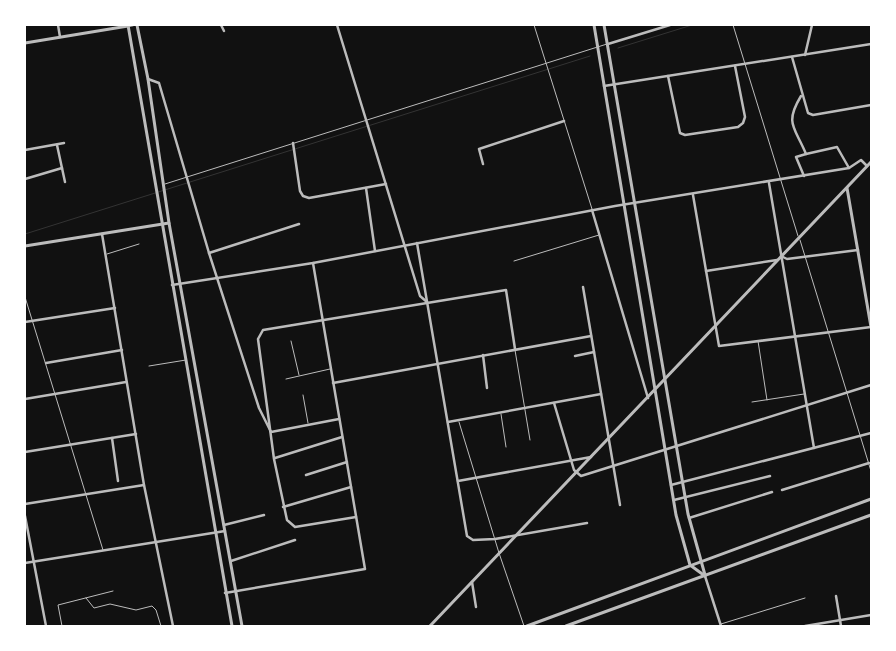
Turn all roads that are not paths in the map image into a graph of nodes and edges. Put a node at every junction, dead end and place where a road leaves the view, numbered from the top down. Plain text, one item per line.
1 (58, 25) edge
2 (135, 25) edge
3 (221, 25) edge
4 (337, 25) edge
5 (534, 25) edge
6 (594, 25) edge
7 (604, 25) edge
8 (670, 25) edge
9 (733, 25) edge
10 (812, 25) edge
11 (128, 26) edge
12 (224, 31) dead end
13 (60, 36) junction
14 (25, 43) edge
15 (608, 44) junction
16 (871, 44) edge
17 (597, 47) junction
18 (805, 55) junction
19 (792, 57) junction
20 (546, 63) junction
21 (745, 64) junction
22 (735, 66) junction
23 (668, 76) junction
24 (148, 79) junction
25 (615, 84) junction
26 (604, 86) junction
27 (801, 95) junction
28 (871, 106) edge
29 (564, 120) junction
30 (367, 121) junction
31 (155, 124) junction
32 (145, 125) junction
33 (64, 143) dead end
34 (57, 144) junction
35 (293, 144) junction
36 (25, 150) edge
37 (806, 154) junction
38 (871, 162) edge
39 (483, 164) dead end
40 (867, 166) junction
41 (62, 168) junction
42 (848, 168) junction
43 (804, 176) junction
44 (186, 177) junction
45 (25, 179) edge
46 (781, 180) junction
47 (65, 182) dead end
48 (769, 183) junction
49 (164, 184) junction
50 (386, 184) junction
51 (366, 188) junction
52 (846, 188) junction
53 (693, 194) junction
54 (636, 203) junction
55 (624, 204) junction
56 (592, 210) junction
57 (169, 223) junction
58 (299, 224) dead end
59 (161, 225) junction
60 (102, 234) junction
61 (600, 235) junction
62 (799, 237) junction
63 (417, 243) junction
64 (139, 244) dead end
65 (25, 246) edge
66 (406, 246) junction
67 (858, 250) junction
68 (375, 251) junction
69 (209, 253) junction
70 (106, 254) junction
71 (781, 256) junction
72 (804, 257) junction
73 (777, 260) junction
74 (514, 261) dead end
75 (313, 263) junction
76 (706, 270) junction
77 (217, 277) junction
78 (182, 284) junction
79 (172, 285) junction
80 (583, 288) dead end
81 (25, 297) edge
82 (428, 302) junction
83 (115, 308) junction
84 (322, 320) junction
85 (32, 321) junction
86 (25, 322) edge
87 (715, 326) junction
88 (871, 327) edge
89 (828, 330) junction
90 (794, 335) junction
91 (591, 336) junction
92 (758, 340) junction
93 (291, 341) dead end
94 (515, 349) junction
95 (122, 350) junction
96 (594, 352) junction
97 (483, 355) junction
98 (575, 356) dead end
99 (186, 360) junction
100 (438, 362) junction
101 (46, 363) junction
102 (149, 366) dead end
103 (331, 368) junction
104 (300, 376) junction
105 (286, 379) dead end
106 (665, 380) junction
107 (126, 382) junction
108 (333, 383) junction
109 (871, 385) edge
110 (487, 388) dead end
111 (656, 390) junction
112 (54, 393) junction
113 (847, 393) junction
114 (601, 394) junction
115 (804, 394) junction
116 (303, 395) dead end
117 (648, 398) junction
118 (25, 399) edge
119 (767, 400) junction
120 (752, 402) dead end
121 (554, 403) junction
122 (806, 405) junction
123 (525, 408) junction
124 (501, 413) junction
125 (339, 419) junction
126 (458, 420) junction
127 (447, 422) junction
128 (308, 424) junction
129 (271, 432) junction
130 (871, 433) edge
131 (136, 434) junction
132 (860, 436) junction
133 (112, 438) junction
134 (342, 438) junction
135 (530, 440) dead end
136 (609, 440) junction
137 (71, 444) junction
138 (676, 446) junction
139 (506, 447) dead end
140 (814, 448) junction
141 (665, 449) junction
142 (25, 452) edge
143 (592, 457) junction
144 (274, 459) junction
145 (571, 461) junction
146 (347, 462) junction
147 (869, 463) junction
148 (613, 466) junction
149 (871, 471) edge
150 (577, 473) junction
151 (306, 475) dead end
152 (770, 476) dead end
153 (477, 478) junction
154 (118, 481) dead end
155 (458, 481) junction
156 (683, 482) junction
157 (144, 485) junction
158 (671, 485) junction
159 (351, 487) junction
160 (782, 490) dead end
161 (772, 492) dead end
162 (86, 495) junction
163 (685, 498) junction
164 (871, 499) edge
165 (674, 500) junction
166 (25, 504) edge
167 (620, 505) dead end
168 (283, 507) junction
169 (264, 515) dead end
170 (871, 515) edge
171 (25, 516) edge
172 (356, 518) junction
173 (689, 518) junction
174 (586, 523) dead end
175 (224, 525) junction
176 (225, 531) junction
177 (214, 532) junction
178 (519, 534) junction
179 (495, 539) junction
180 (295, 540) dead end
181 (155, 542) junction
182 (103, 551) junction
183 (499, 553) junction
184 (34, 561) junction
185 (231, 561) junction
186 (701, 561) junction
187 (25, 563) edge
188 (690, 565) junction
189 (705, 576) junction
190 (472, 581) junction
191 (113, 591) dead end
192 (236, 591) junction
193 (225, 593) junction
194 (836, 596) dead end
195 (86, 598) junction
196 (805, 598) dead end
197 (476, 607) dead end
198 (871, 615) edge
199 (841, 620) junction
200 (721, 625) edge
201 (46, 626) edge
202 (62, 626) edge
203 (161, 626) edge
204 (173, 626) edge
205 (232, 626) edge
206 (242, 626) edge
207 (430, 626) edge
208 (526, 626) edge
209 (566, 626) edge
210 (805, 626) edge
211 (836, 626) edge
212 (842, 626) edge

1 - 13 street
2 - 11 street
2 - 24 street
3 - 12 street
4 - 30 street
5 - 20 lane
6 - 17 street
7 - 15 street
8 - 15 street
9 - 21 lane
10 - 18 street
11 - 13 street
11 - 32 street
13 - 14 street
15 - 17 lane
15 - 25 street
16 - 18 street
17 - 20 lane
17 - 26 street
18 - 19 street
19 - 21 street
19 - 27 street
20 - 29 lane
20 - 30 lane
21 - 22 street
21 - 46 lane
22 - 23 street
22 - 23 street
23 - 25 street
24 - 31 street
24 - 44 street
25 - 26 street
25 - 54 street
26 - 55 street
27 - 28 street
27 - 37 street
29 - 39 street
29 - 56 lane
30 - 35 lane
30 - 50 street
31 - 32 street
31 - 49 street
32 - 59 street
33 - 34 street
34 - 36 street
34 - 41 street
35 - 44 lane
35 - 51 street
37 - 42 street
37 - 43 street
38 - 40 street
40 - 42 street
40 - 52 street
41 - 45 street
41 - 47 street
42 - 43 street
43 - 46 street
44 - 49 lane
44 - 69 street
46 - 48 street
46 - 62 lane
48 - 53 street
48 - 71 street
49 - 57 street
50 - 51 street
50 - 66 street
51 - 68 street
52 - 62 street
52 - 67 street
53 - 54 street
53 - 76 street
54 - 55 street
54 - 106 street
55 - 56 street
55 - 111 street
56 - 61 street
56 - 63 street
57 - 59 street
57 - 78 street
58 - 69 street
59 - 60 street
59 - 79 street
60 - 65 street
60 - 70 street
61 - 74 lane
61 - 117 street
62 - 71 street
62 - 72 lane
63 - 66 street
63 - 82 street
64 - 70 lane
66 - 68 street
66 - 82 street
67 - 72 street
67 - 88 street
68 - 75 street
69 - 77 street
70 - 83 street
71 - 72 street
71 - 73 street
71 - 90 street
72 - 89 lane
73 - 76 street
73 - 87 street
75 - 77 street
75 - 84 street
76 - 87 street
77 - 78 street
77 - 129 street
78 - 79 street
78 - 175 street
79 - 99 street
80 - 91 street
81 - 85 lane
82 - 84 street
82 - 94 street
82 - 100 street
83 - 85 street
83 - 95 street
84 - 103 street
84 - 129 street
85 - 86 street
85 - 101 lane
87 - 92 street
87 - 106 street
88 - 89 street
89 - 90 street
89 - 113 lane
90 - 92 street
90 - 115 street
91 - 94 street
91 - 96 street
92 - 119 lane
93 - 104 lane
94 - 97 street
94 - 123 lane
95 - 101 street
95 - 107 street
96 - 98 street
96 - 114 street
97 - 100 street
97 - 110 street
99 - 102 lane
99 - 177 street
100 - 108 street
100 - 127 street
101 - 112 lane
103 - 104 lane
103 - 108 street
104 - 105 lane
106 - 111 street
106 - 138 street
107 - 112 street
107 - 131 street
108 - 125 street
109 - 113 street
111 - 117 street
111 - 141 street
112 - 118 street
112 - 137 lane
113 - 122 street
113 - 132 lane
114 - 121 street
114 - 136 street
115 - 119 lane
115 - 122 street
116 - 128 lane
117 - 136 street
119 - 120 lane
121 - 123 street
121 - 145 street
122 - 138 street
122 - 140 street
123 - 124 street
123 - 135 lane
124 - 126 street
124 - 139 lane
125 - 128 street
125 - 134 street
126 - 127 street
126 - 153 lane
127 - 155 street
128 - 129 street
129 - 144 street
130 - 132 street
131 - 133 street
131 - 157 street
132 - 140 street
132 - 147 lane
133 - 137 street
133 - 154 street
134 - 144 street
134 - 146 street
136 - 143 street
136 - 148 street
137 - 142 street
137 - 162 lane
138 - 141 street
138 - 156 street
140 - 156 street
141 - 148 street
141 - 158 street
143 - 145 street
143 - 150 street
144 - 168 street
145 - 150 street
145 - 153 street
146 - 151 street
146 - 159 street
147 - 149 lane
147 - 160 street
148 - 150 street
148 - 167 street
150 - 178 street
152 - 163 street
153 - 155 street
153 - 179 lane
155 - 179 street
156 - 158 street
156 - 163 street
157 - 162 street
157 - 181 street
158 - 165 street
159 - 168 street
159 - 172 street
161 - 173 street
162 - 166 street
162 - 182 lane
163 - 165 street
163 - 173 street
164 - 186 street
165 - 188 street
168 - 172 street
169 - 175 street
170 - 189 street
171 - 184 street
172 - 192 street
173 - 186 street
174 - 178 street
175 - 176 street
176 - 177 street
176 - 185 street
177 - 181 street
177 - 193 street
178 - 179 street
178 - 183 street
179 - 183 lane
180 - 185 street
181 - 182 street
181 - 204 street
182 - 184 street
183 - 190 street
183 - 208 lane
184 - 187 street
184 - 201 street
185 - 192 street
186 - 188 street
186 - 189 street
188 - 189 street
188 - 208 street
189 - 200 street
189 - 209 street
190 - 197 street
190 - 207 street
191 - 195 lane
192 - 193 street
192 - 206 street
193 - 205 street
194 - 199 street
195 - 202 lane
195 - 203 lane
196 - 200 lane
198 - 199 street
199 - 210 street
199 - 211 lane
199 - 212 street

